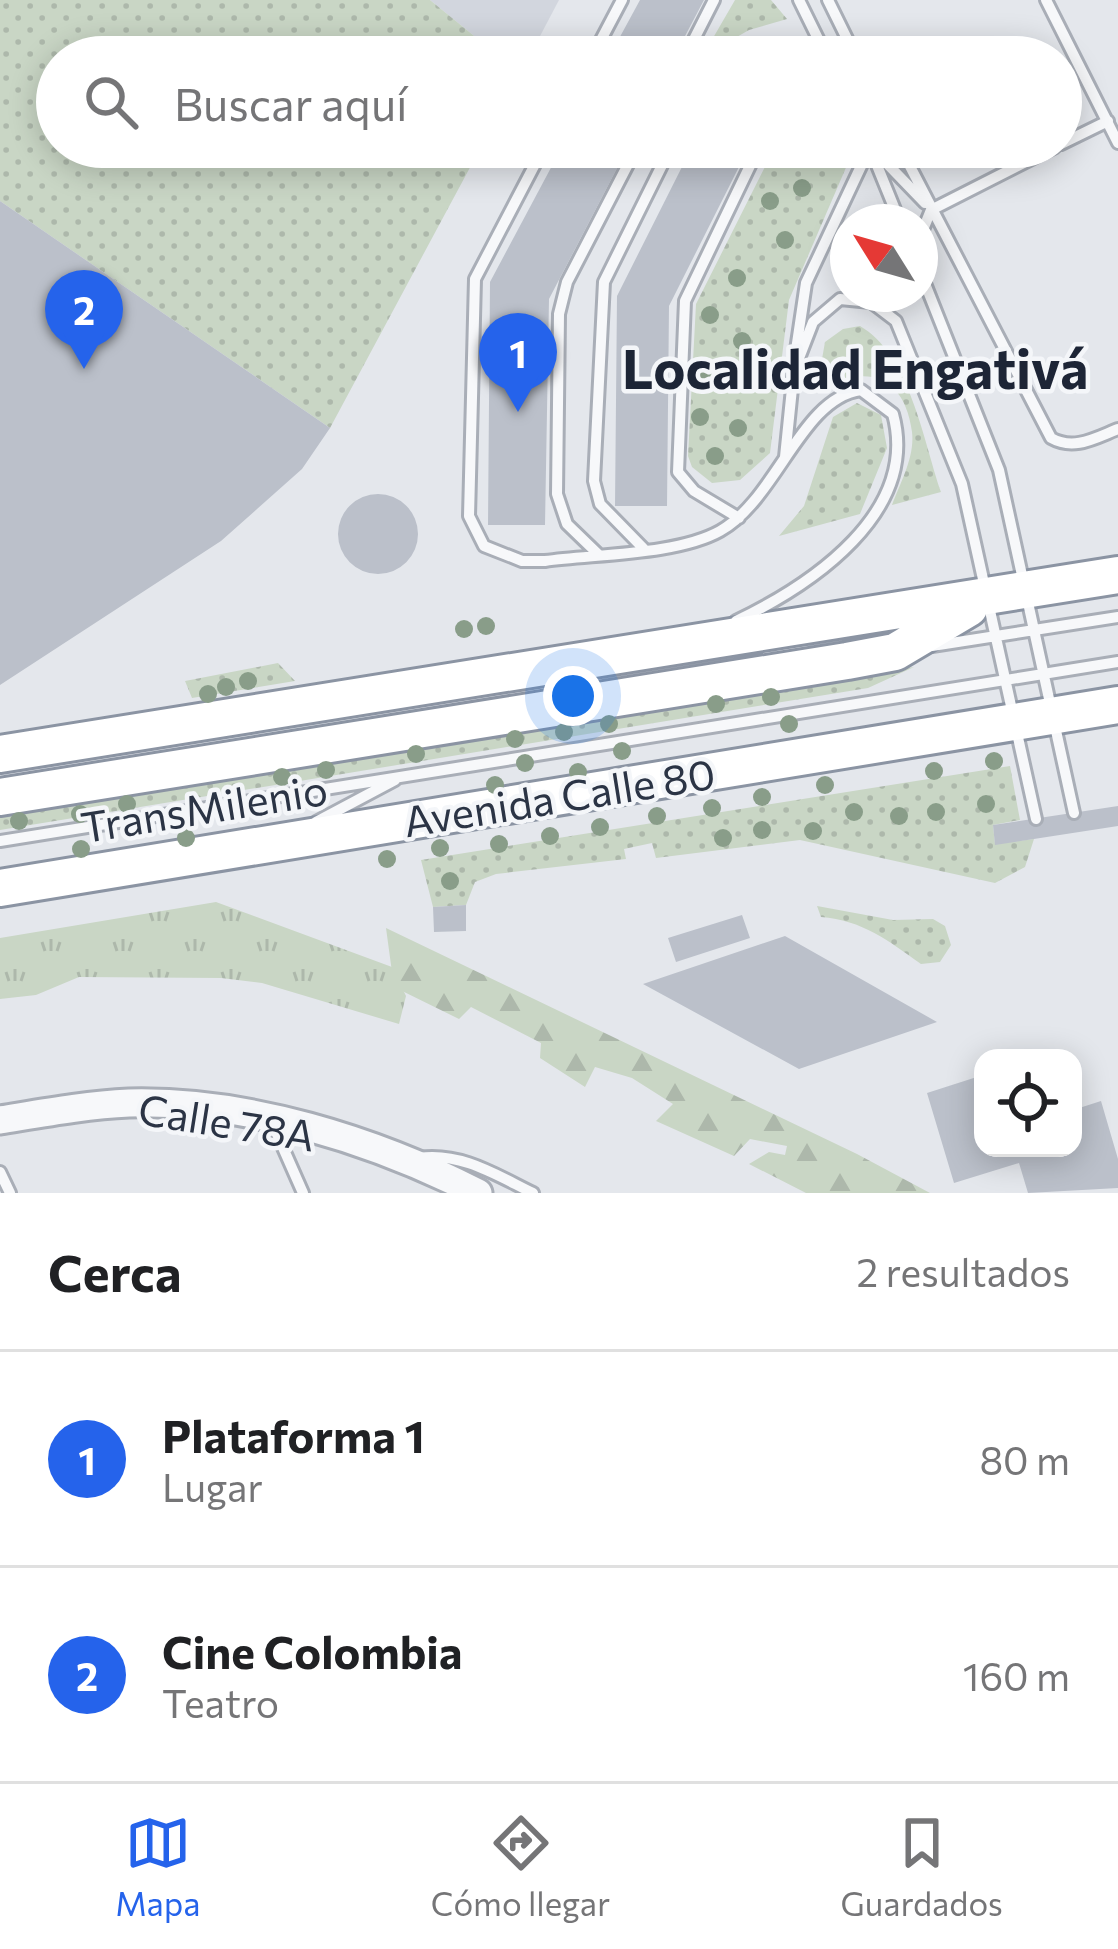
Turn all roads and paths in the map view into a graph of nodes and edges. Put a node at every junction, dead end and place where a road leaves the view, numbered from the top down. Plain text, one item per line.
1 (622, 0) edge
2 (714, 0) edge
3 (799, 0) edge
4 (828, 0) edge
5 (1046, 0) edge
6 (603, 36) edge
7 (696, 36) edge
8 (817, 36) edge
9 (846, 36) edge
10 (1064, 36) edge
11 (1082, 70) edge
12 (1108, 121) junction
13 (1082, 134) edge
14 (1118, 143) edge
15 (533, 168) edge
16 (627, 168) edge
17 (660, 168) edge
18 (750, 168) edge
19 (860, 168) edge
20 (878, 168) edge
21 (890, 168) edge
22 (910, 168) edge
23 (1014, 168) edge
24 (893, 204) edge
25 (925, 204) edge
26 (928, 204) edge
27 (938, 206) edge
28 (938, 223) edge
29 (936, 312) edge
30 (794, 371) junction
31 (1118, 429) edge
32 (783, 466) junction
33 (740, 518) junction
34 (643, 548) junction
35 (598, 555) junction
36 (1118, 575) edge
37 (1026, 591) junction
38 (987, 598) junction
39 (1118, 616) edge
40 (1034, 630) junction
41 (995, 636) junction
42 (682, 647) junction
43 (895, 652) junction
44 (1118, 662) edge
45 (1043, 673) junction
46 (1005, 679) junction
47 (1118, 705) edge
48 (1053, 716) junction
49 (1014, 722) junction
50 (0, 754) edge
51 (408, 773) junction
52 (0, 797) edge
53 (1074, 813) dead end
54 (1036, 819) dead end
55 (0, 841) edge
56 (275, 843) junction
57 (0, 888) edge
58 (271, 1118) junction
59 (0, 1120) edge
60 (394, 1156) junction
61 (0, 1172) edge
62 (465, 1189) edge
63 (10, 1193) edge
64 (303, 1193) edge
65 (533, 1193) edge

1 - 6 lane
2 - 7 lane
3 - 8 lane
4 - 9 lane
5 - 10 lane
11 - 12 lane
12 - 13 lane
12 - 14 lane
15 - 35 lane
16 - 35 lane
17 - 34 lane
18 - 33 lane
19 - 30 lane
20 - 24 lane
21 - 25 lane
22 - 26 lane
23 - 27 lane
28 - 31 lane
29 - 37 lane
30 - 32 lane
30 - 38 lane
32 - 33 lane
32 - 42 lane
33 - 34 lane
34 - 35 lane
36 - 37 highway
37 - 38 highway
37 - 40 lane
38 - 41 lane
38 - 42 highway
38 - 43 highway
39 - 40 lane
40 - 41 lane
40 - 45 lane
41 - 43 lane
41 - 46 lane
42 - 50 highway
43 - 52 highway
44 - 45 lane, TransMilenio
45 - 46 lane, TransMilenio
45 - 48 lane
46 - 49 lane
46 - 51 lane, TransMilenio
47 - 48 highway, Avenida Calle 80
48 - 49 highway, Avenida Calle 80
48 - 53 lane
49 - 54 lane
49 - 56 highway, Avenida Calle 80
51 - 55 lane, TransMilenio
51 - 56 lane, TransMilenio
56 - 57 highway, Avenida Calle 80
58 - 59 street, Calle 78A
58 - 60 street, Calle 78A
58 - 64 lane
60 - 62 street, Calle 78A
60 - 65 lane
61 - 63 lane

